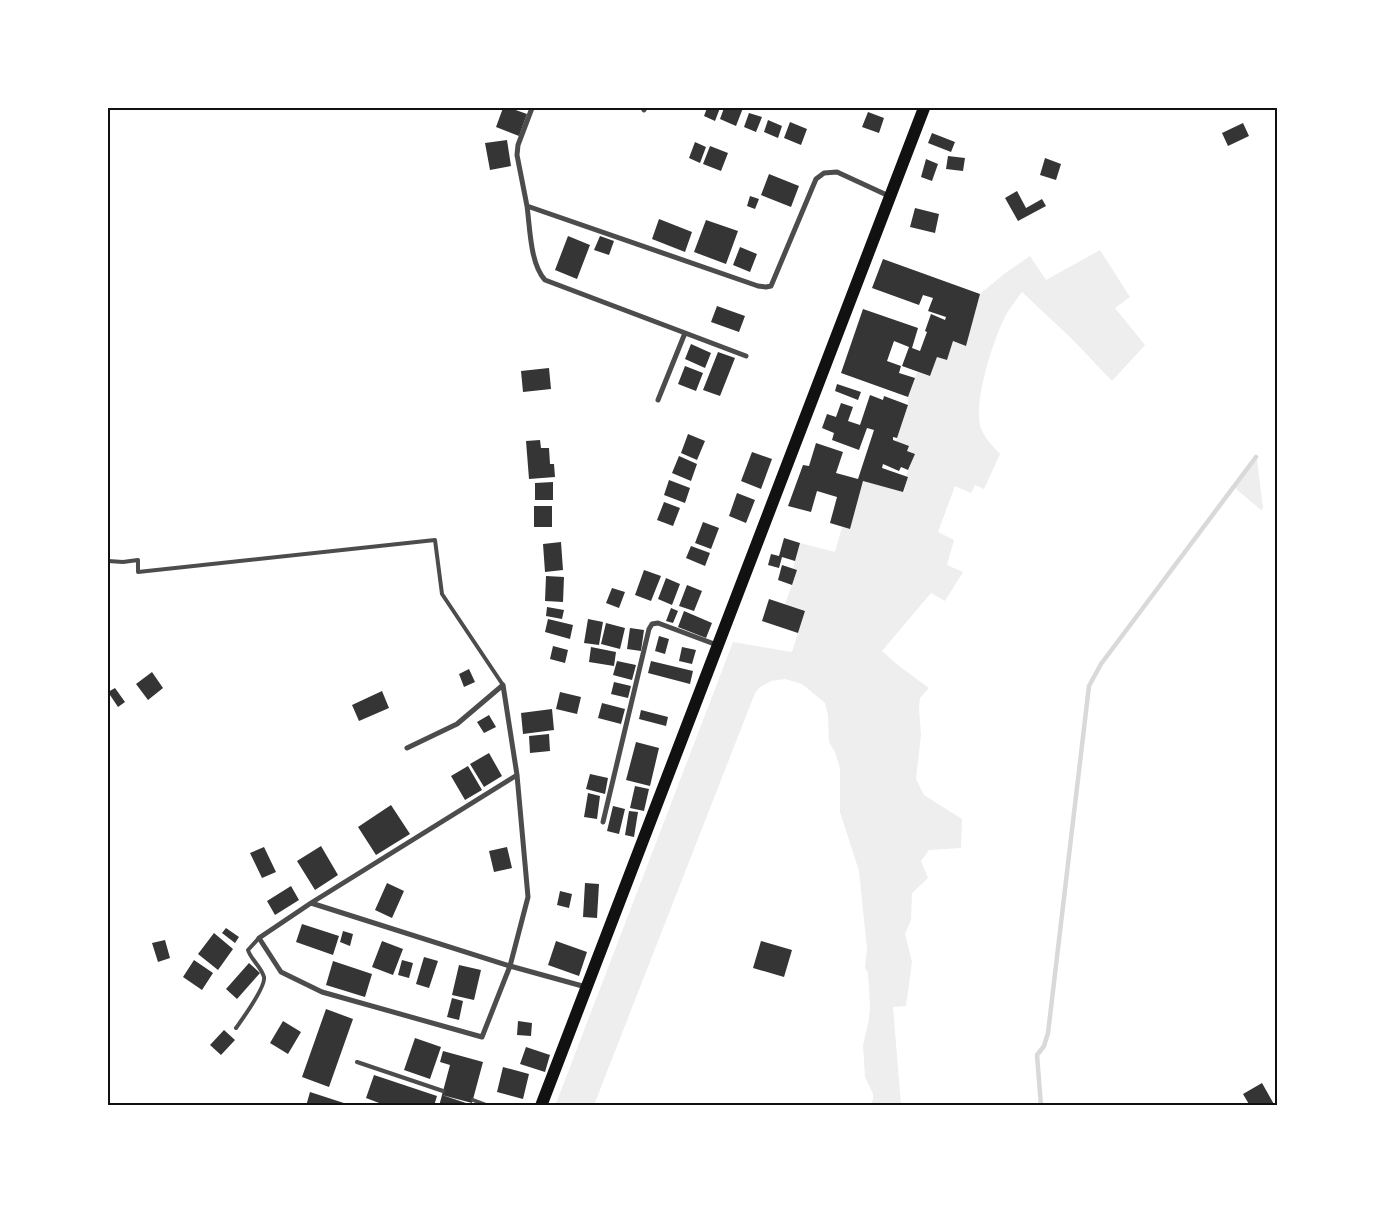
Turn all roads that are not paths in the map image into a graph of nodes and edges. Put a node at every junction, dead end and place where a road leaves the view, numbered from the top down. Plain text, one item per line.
1 (532, 108) edge
2 (924, 108) edge
3 (890, 196) junction
4 (527, 206) junction
5 (684, 333) junction
6 (746, 356) dead end
7 (658, 400) dead end
8 (108, 561) edge
9 (718, 645) junction
10 (503, 685) junction
11 (406, 748) dead end
12 (518, 775) junction
13 (603, 822) dead end
14 (311, 903) junction
15 (258, 938) junction
16 (510, 966) junction
17 (586, 987) junction
18 (236, 1028) dead end
19 (357, 1062) dead end
20 (442, 1091) dead end
21 (473, 1100) dead end
22 (489, 1106) edge
23 (541, 1106) edge

1 - 4 street
2 - 3 main road
3 - 4 street
3 - 9 main road
4 - 5 street
5 - 6 street
5 - 7 street
8 - 10 lane
9 - 13 street
9 - 17 main road
10 - 11 street
10 - 12 street
12 - 14 street
12 - 16 street
14 - 15 street
14 - 16 street
15 - 16 street
15 - 18 lane
16 - 17 street
17 - 23 main road
19 - 20 lane
21 - 22 lane

